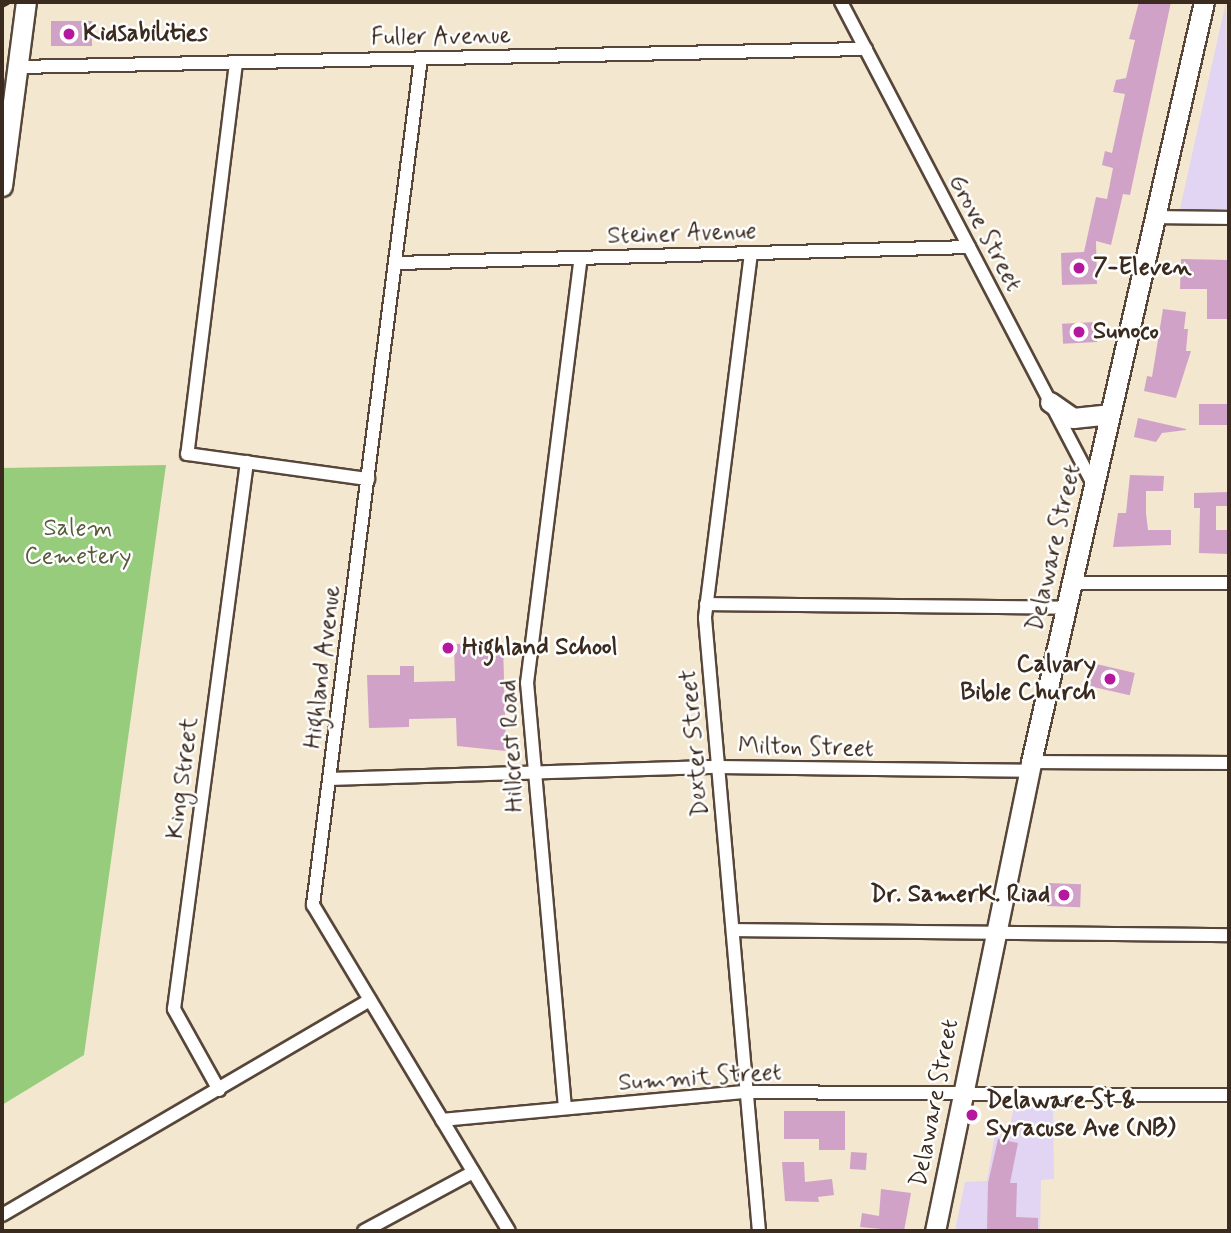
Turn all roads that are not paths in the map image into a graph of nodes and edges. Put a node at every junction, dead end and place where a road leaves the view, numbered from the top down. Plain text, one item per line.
1 (26, 2) edge
2 (841, 2) edge
3 (1204, 2) edge
4 (866, 49) junction
5 (421, 58) junction
6 (236, 62) junction
7 (18, 66) junction
8 (2, 182) edge
9 (1155, 217) junction
10 (1229, 218) edge
11 (969, 247) junction
12 (751, 253) junction
13 (581, 258) junction
14 (397, 264) junction
15 (1050, 402) junction
16 (1109, 414) junction
17 (247, 462) junction
18 (368, 478) junction
19 (1093, 484) junction
20 (1071, 583) junction
21 (1229, 583) edge
22 (706, 604) junction
23 (1066, 608) junction
24 (1229, 763) edge
25 (718, 767) junction
26 (1030, 767) junction
27 (532, 772) junction
28 (329, 779) junction
29 (733, 930) junction
30 (995, 933) junction
31 (1229, 935) edge
32 (370, 1000) junction
33 (219, 1090) junction
34 (746, 1092) junction
35 (962, 1093) junction
36 (1229, 1095) edge
37 (565, 1108) junction
38 (442, 1120) junction
39 (473, 1172) junction
40 (2, 1215) edge
41 (364, 1231) edge
42 (509, 1231) edge
43 (759, 1231) edge
44 (935, 1231) edge

1 - 7 main road
2 - 4 street, Grove Street
3 - 9 main road, Delaware Street
4 - 5 street, Fuller Avenue
4 - 11 street, Grove Street
5 - 6 street, Fuller Avenue
5 - 14 street, Highland Avenue
6 - 7 street, Fuller Avenue
6 - 17 street
7 - 8 main road
9 - 10 street
9 - 16 main road, Delaware Street
11 - 12 street, Steiner Avenue
11 - 15 street, Grove Street
12 - 13 street, Steiner Avenue
12 - 22 street, Dexter Street
13 - 14 street, Steiner Avenue
13 - 27 street, Hillcrest Road
14 - 18 street, Highland Avenue
15 - 16 main road
15 - 19 street, Grove Street
16 - 19 main road, Delaware Street
17 - 18 street
17 - 33 street, King Street
18 - 28 street, Highland Avenue
19 - 20 main road, Delaware Street
20 - 21 street
20 - 23 main road, Delaware Street
22 - 23 street
22 - 25 street, Dexter Street
23 - 26 main road, Delaware Street
24 - 26 street, Milton Street
25 - 26 street, Milton Street
25 - 27 street, Milton Street
25 - 29 street, Dexter Street
26 - 30 main road, Delaware Street
27 - 28 street, Milton Street
27 - 37 street, Hillcrest Road
28 - 32 street, Highland Avenue
29 - 30 street
29 - 34 street, Dexter Street
30 - 31 street
30 - 35 main road, Delaware Street
32 - 33 street
32 - 38 street, Highland Avenue
33 - 40 street
34 - 35 street, Summit Street
34 - 37 street, Summit Street
34 - 43 street, Dexter Street
35 - 36 street, Summit Street
35 - 44 main road, Delaware Street
37 - 38 street, Summit Street
38 - 39 street, Highland Avenue
39 - 41 street
39 - 42 street, Highland Avenue

